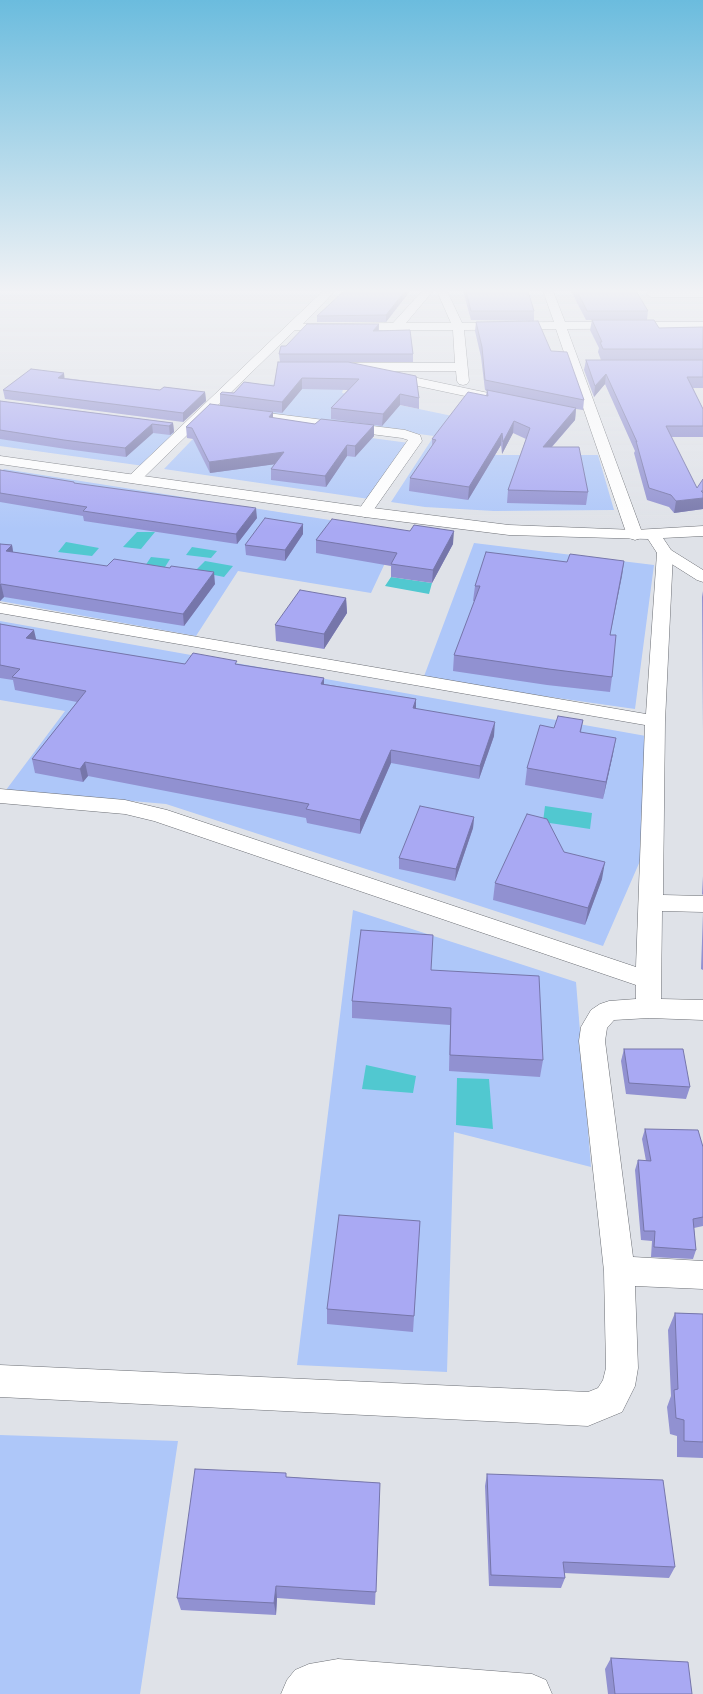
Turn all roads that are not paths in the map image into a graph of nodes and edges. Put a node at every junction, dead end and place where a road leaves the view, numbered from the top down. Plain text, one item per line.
1 (247, 370) edge
2 (358, 370) edge
3 (461, 370) edge
4 (576, 370) edge
5 (465, 392) junction
6 (510, 401) edge
7 (206, 409) junction
8 (578, 415) dead end
9 (593, 418) junction
10 (172, 426) edge
11 (187, 428) junction
12 (0, 460) edge
13 (134, 479) junction
14 (365, 512) junction
15 (703, 531) edge
16 (653, 534) junction
17 (635, 535) junction
18 (665, 553) junction
19 (703, 577) edge
20 (0, 608) edge
21 (655, 721) junction
22 (0, 796) edge
23 (652, 903) junction
24 (703, 904) edge
25 (648, 980) junction
26 (649, 1008) junction
27 (703, 1010) edge
28 (619, 1271) junction
29 (703, 1276) edge
30 (0, 1381) edge
31 (301, 1694) edge
32 (532, 1694) edge

1 - 7 street
2 - 5 street
3 - 5 street
4 - 9 street
5 - 6 street
7 - 11 street
7 - 14 street
8 - 9 street
9 - 17 street
10 - 11 street
11 - 13 street
12 - 13 street
13 - 14 street
14 - 17 street
15 - 16 street
16 - 17 street
16 - 18 street
18 - 19 street
18 - 21 street
20 - 21 street
21 - 23 street
22 - 25 street
23 - 24 street
23 - 25 street
25 - 26 street
26 - 27 street
26 - 28 street
28 - 29 street
28 - 30 street
31 - 32 street

